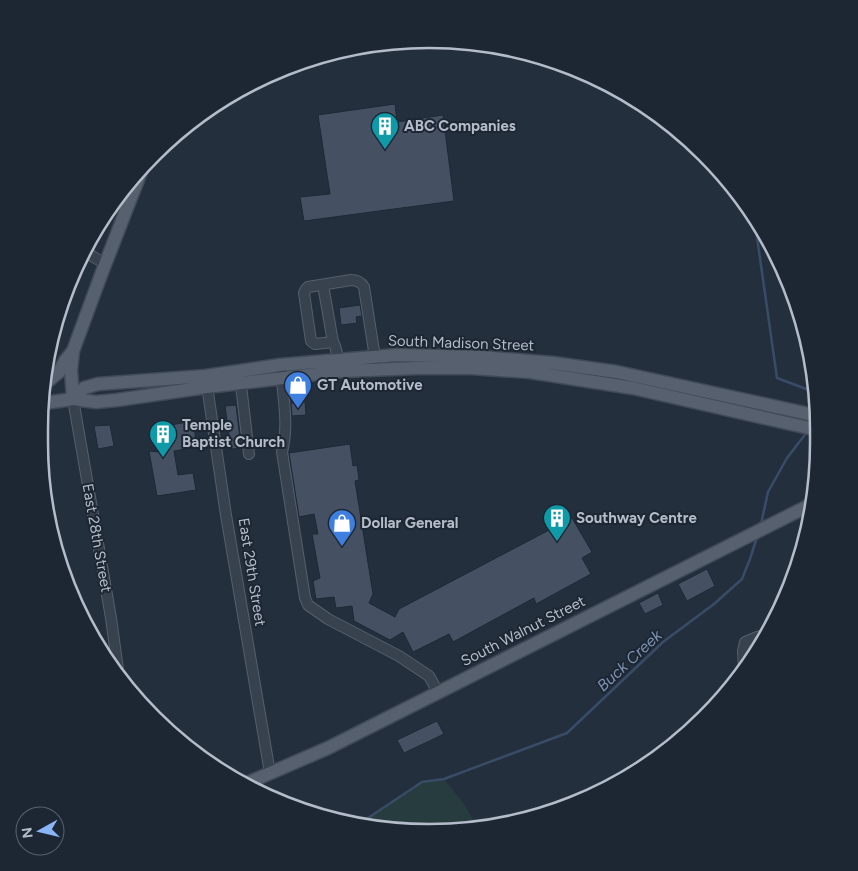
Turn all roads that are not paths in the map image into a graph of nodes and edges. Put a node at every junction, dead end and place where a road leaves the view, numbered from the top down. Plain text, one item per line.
1 (136, 185) edge
2 (90, 254) edge
3 (105, 263) junction
4 (324, 285) junction
5 (333, 342) junction
6 (73, 351) junction
7 (375, 356) junction
8 (339, 360) junction
9 (280, 365) junction
10 (377, 370) junction
11 (240, 377) junction
12 (51, 378) edge
13 (281, 378) junction
14 (206, 382) junction
15 (73, 399) junction
16 (48, 403) edge
17 (810, 414) edge
18 (810, 428) edge
19 (249, 454) dead end
20 (804, 507) edge
21 (756, 637) edge
22 (743, 658) edge
23 (117, 662) edge
24 (438, 692) junction
25 (270, 773) junction
26 (253, 780) edge

1 - 3 main road
2 - 3 street
3 - 6 main road
4 - 5 street
4 - 5 street
4 - 7 street
5 - 8 street
6 - 12 main road
6 - 15 main road
7 - 8 main road, South Madison Street
7 - 10 street
7 - 17 main road, South Madison Street
8 - 9 main road, South Madison Street
9 - 11 main road, South Madison Street
9 - 13 street
10 - 13 main road, South Madison Street
10 - 18 main road, South Madison Street
11 - 13 main road, South Madison Street
11 - 14 main road, South Madison Street
11 - 19 street
13 - 24 street
14 - 15 main road, South Madison Street
14 - 15 main road, South Madison Street
14 - 25 street, East 29th Street
15 - 16 main road, South Madison Street
15 - 23 street, East 28th Street
20 - 24 main road, South Walnut Street
21 - 22 street
24 - 25 main road, South Walnut Street
25 - 26 main road, South Walnut Street

